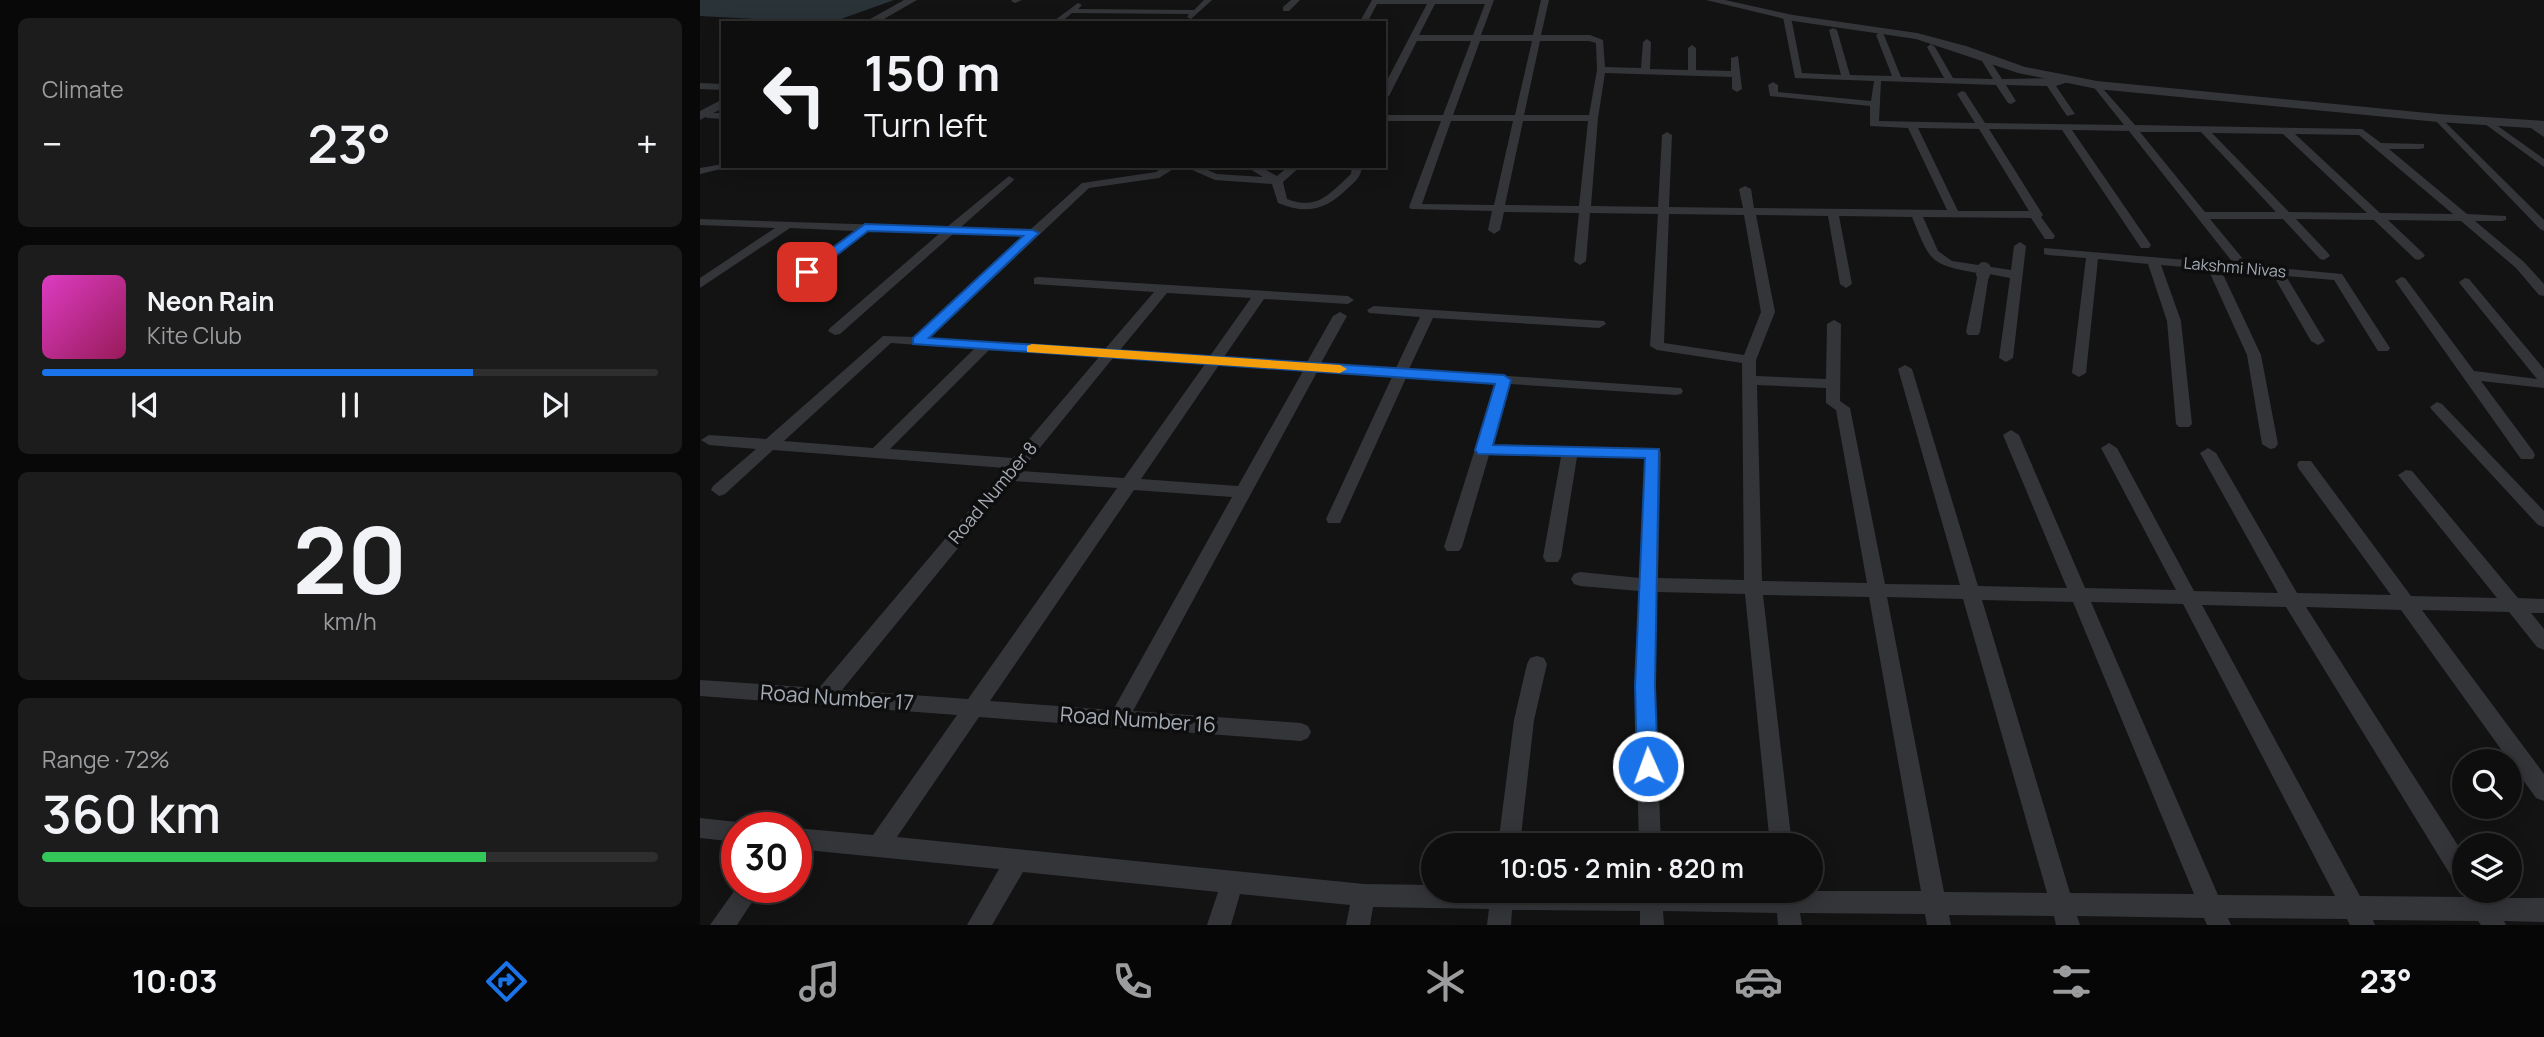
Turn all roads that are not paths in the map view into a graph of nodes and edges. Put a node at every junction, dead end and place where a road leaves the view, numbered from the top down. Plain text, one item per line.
1 (912, 0) edge
2 (924, 0) edge
3 (1121, 0) edge
4 (1164, 0) edge
5 (1208, 0) edge
6 (1296, 0) edge
7 (1545, 0) edge
8 (1712, 0) edge
9 (1376, 1) edge
10 (1433, 1) edge
11 (1490, 1) edge
12 (1075, 4) edge
13 (1286, 9) dead end
14 (1108, 12) junction
15 (1152, 12) junction
16 (1787, 17) junction
17 (872, 21) edge
18 (884, 21) edge
19 (1057, 21) edge
20 (1097, 21) edge
21 (1142, 21) edge
22 (1364, 21) edge
23 (1833, 30) dead end
24 (1880, 35) dead end
25 (1414, 38) junction
26 (1476, 38) junction
27 (1536, 38) junction
28 (1647, 42) dead end
29 (1931, 47) dead end
30 (1692, 48) dead end
31 (1735, 58) dead end
32 (1986, 61) dead end
33 (1601, 69) junction
34 (1645, 71) junction
35 (1692, 72) junction
36 (1736, 74) junction
37 (1847, 79) junction
38 (1898, 80) junction
39 (2065, 80) junction
40 (1950, 81) junction
41 (1827, 82) dead end
42 (1998, 82) junction
43 (2049, 82) junction
44 (1877, 83) dead end
45 (1773, 85) dead end
46 (2097, 85) junction
47 (700, 86) edge
48 (721, 87) edge
49 (1737, 89) dead end
50 (1386, 92) edge
51 (1962, 94) dead end
52 (1824, 99) junction
53 (2011, 101) dead end
54 (1875, 104) junction
55 (1821, 114) dead end
56 (2070, 114) dead end
57 (1448, 117) junction
58 (1386, 118) edge
59 (1519, 118) junction
60 (1592, 118) junction
61 (2438, 118) junction
62 (2488, 122) junction
63 (1912, 125) junction
64 (2538, 125) edge
65 (1980, 126) junction
66 (2065, 128) junction
67 (2129, 129) junction
68 (2204, 130) junction
69 (2286, 131) junction
70 (2544, 134) edge
71 (1667, 135) dead end
72 (2379, 146) junction
73 (2420, 146) dead end
74 (2544, 163) edge
75 (721, 167) edge
76 (1170, 168) edge
77 (1193, 168) edge
78 (1254, 168) edge
79 (1293, 168) edge
80 (1357, 168) edge
81 (700, 171) edge
82 (1009, 179) dead end
83 (1277, 181) junction
84 (1745, 189) dead end
85 (1499, 208) junction
86 (1583, 208) junction
87 (1665, 209) junction
88 (1748, 210) junction
89 (1833, 212) junction
90 (1916, 214) junction
91 (1954, 214) junction
92 (2034, 215) junction
93 (2200, 215) junction
94 (2283, 215) junction
95 (2376, 216) junction
96 (2464, 217) junction
97 (2502, 218) dead end
98 (701, 222) edge
99 (787, 225) junction
100 (2544, 227) edge
101 (865, 228) junction
102 (952, 230) junction
103 (1494, 230) dead end
104 (1033, 233) junction
105 (2049, 236) dead end
106 (2144, 245) dead end
107 (2020, 246) dead end
108 (2048, 251) dead end
109 (2092, 255) junction
110 (2324, 256) dead end
111 (2419, 256) dead end
112 (2153, 260) junction
113 (1580, 261) dead end
114 (2212, 265) junction
115 (2243, 267) junction
116 (2277, 271) junction
117 (1983, 272) dead end
118 (2016, 275) junction
119 (1038, 281) dead end
120 (2401, 281) dead end
121 (2465, 282) dead end
122 (700, 284) edge
123 (1846, 284) dead end
124 (787, 287) dead end
125 (1163, 289) junction
126 (2544, 292) edge
127 (1260, 295) junction
128 (1374, 310) dead end
129 (1428, 313) junction
130 (1599, 324) dead end
131 (1833, 324) dead end
132 (835, 331) dead end
133 (1973, 332) dead end
134 (918, 341) junction
135 (2318, 341) dead end
136 (985, 345) junction
137 (2383, 348) dead end
138 (1108, 354) junction
139 (2006, 358) dead end
140 (1749, 360) junction
141 (1217, 361) junction
142 (1312, 367) junction
143 (1905, 369) dead end
144 (1401, 373) junction
145 (2080, 373) dead end
146 (2469, 375) junction
147 (2544, 378) edge
148 (1504, 380) junction
149 (1750, 380) junction
150 (1833, 384) junction
151 (2544, 384) edge
152 (1676, 391) dead end
153 (2437, 407) dead end
154 (2184, 424) dead end
155 (2011, 435) dead end
156 (709, 440) dead end
157 (2270, 444) dead end
158 (769, 445) junction
159 (2109, 448) dead end
160 (1483, 450) junction
161 (1570, 452) junction
162 (877, 453) junction
163 (2208, 453) dead end
164 (2527, 455) dead end
165 (2305, 465) dead end
166 (1012, 470) junction
167 (2406, 475) dead end
168 (1131, 484) junction
169 (719, 490) dead end
170 (1243, 492) junction
171 (1334, 519) dead end
172 (2544, 521) edge
173 (1453, 547) dead end
174 (1552, 557) dead end
175 (1580, 579) dead end
176 (1647, 585) junction
177 (1753, 587) junction
178 (1877, 591) junction
179 (1971, 593) junction
180 (2079, 595) junction
181 (2187, 598) junction
182 (2291, 599) junction
183 (2409, 603) junction
184 (2513, 605) junction
185 (2544, 606) edge
186 (2544, 642) edge
187 (1538, 663) dead end
188 (700, 688) edge
189 (824, 697) junction
190 (974, 708) junction
191 (1118, 719) junction
192 (1301, 732) dead end
193 (2544, 791) edge
194 (700, 828) edge
195 (721, 830) edge
196 (1510, 833) edge
197 (1650, 833) edge
198 (1780, 833) edge
199 (812, 840) edge
200 (878, 846) junction
201 (2452, 857) edge
202 (1017, 860) junction
203 (1232, 883) junction
204 (1364, 895) junction
205 (1421, 895) edge
206 (1823, 900) edge
207 (739, 903) edge
208 (1501, 903) edge
209 (1652, 903) edge
210 (1788, 903) edge
211 (2484, 908) edge
212 (2544, 910) edge
213 (1937, 914) edge
214 (2064, 915) edge
215 (2215, 916) edge
216 (2359, 916) edge
217 (722, 925) edge
218 (979, 925) edge
219 (1219, 925) edge
220 (1358, 925) edge
221 (1499, 925) edge
222 (1652, 925) edge
223 (1790, 925) edge

1 - 17 street
2 - 18 street
3 - 14 street
4 - 15 street
5 - 15 street
6 - 13 street
7 - 27 street
8 - 16 street
9 - 10 street
9 - 22 street
10 - 11 street
10 - 25 street
11 - 26 street
12 - 14 street
12 - 19 street
14 - 15 street
14 - 20 street
15 - 21 street
16 - 37 street
16 - 39 street
23 - 37 street
24 - 38 street
25 - 26 street
25 - 50 street
26 - 27 street
26 - 57 street
27 - 33 street
27 - 59 street
28 - 34 street
29 - 40 street
30 - 35 street
31 - 36 street
32 - 42 street
33 - 34 street
33 - 60 street
34 - 35 street
35 - 36 street
36 - 49 street
37 - 38 street
38 - 40 street
39 - 43 street
39 - 46 street
40 - 42 street
41 - 52 street
42 - 43 street
42 - 53 street
43 - 56 street
44 - 54 street
45 - 52 street
46 - 61 street
46 - 67 street
47 - 48 street
51 - 65 street
52 - 54 street
52 - 55 street
54 - 63 street
57 - 58 street
57 - 59 street
57 - 85 street
59 - 60 street
59 - 85 street
60 - 86 street
61 - 62 street
61 - 100 street
62 - 64 street
62 - 74 street
63 - 65 street
63 - 91 street
64 - 70 street
65 - 66 street
65 - 92 street
66 - 67 street
66 - 106 street
67 - 68 street
67 - 93 street
68 - 69 street
68 - 94 street
69 - 72 street
69 - 95 street
71 - 87 street
72 - 73 street
72 - 96 street
75 - 81 street
76 - 104 street
77 - 83 street
78 - 83 street
79 - 83 street
80 - 83 street
82 - 102 street
84 - 88 street
85 - 86 street
85 - 103 street
86 - 87 street
86 - 113 street
87 - 88 street
87 - 140 street
88 - 89 street
88 - 140 street
89 - 90 street
89 - 123 street
90 - 91 street
90 - 118 street
91 - 92 street
92 - 105 street
93 - 94 street
93 - 115 street
94 - 95 street
94 - 110 street
95 - 96 street
95 - 111 street
96 - 97 street
96 - 126 street
98 - 99 street
99 - 101 street
99 - 122 street
101 - 102 street
101 - 124 street
102 - 104 street
102 - 132 street
104 - 134 street
107 - 118 street
108 - 109 street, Lakshmi Nivas
109 - 112 street, Lakshmi Nivas
109 - 145 street
112 - 114 street, Lakshmi Nivas
112 - 154 street
114 - 115 street, Lakshmi Nivas
114 - 157 street
115 - 116 street, Lakshmi Nivas
116 - 135 street
116 - 137 street, Lakshmi Nivas
117 - 133 street
118 - 139 street
119 - 125 street
120 - 146 street
121 - 147 street
125 - 127 street
125 - 138 street, Road Number 8
127 - 141 street
127 - 142 street
128 - 129 street
129 - 130 street
129 - 144 street
131 - 150 street
134 - 136 street
134 - 158 street
136 - 138 street
136 - 162 street
138 - 141 street
138 - 166 street, Road Number 8
140 - 149 street
141 - 142 street
141 - 168 street
142 - 144 street
142 - 170 street
143 - 179 street
144 - 148 street
144 - 171 street
146 - 151 street
146 - 164 street
148 - 152 street
148 - 160 street
149 - 150 street
149 - 177 street
150 - 178 street
153 - 172 street
155 - 180 street
156 - 158 street
158 - 162 street
158 - 169 street
159 - 181 street
160 - 161 street
160 - 173 street
161 - 174 street
161 - 176 street
162 - 166 street
163 - 182 street
165 - 183 street
166 - 168 street
166 - 189 street, Road Number 8
167 - 184 street
168 - 170 street
168 - 190 street
170 - 191 street
175 - 176 street
176 - 177 street
176 - 197 street
177 - 178 street
177 - 198 street
178 - 179 street
178 - 213 street
179 - 180 street
179 - 214 street
180 - 181 street
180 - 215 street
181 - 182 street
181 - 216 street
182 - 183 street
182 - 201 street
183 - 184 street
183 - 193 street
184 - 185 street
184 - 186 street
187 - 196 street
188 - 189 street, Road Number 17
189 - 190 street, Road Number 17
190 - 191 street, Road Number 16
190 - 200 street
191 - 192 street, Road Number 16
194 - 195 street
199 - 200 street
200 - 202 street
202 - 203 street
202 - 218 street
203 - 204 street
203 - 219 street
204 - 205 street
204 - 220 street
206 - 213 street
207 - 217 street
208 - 221 street
209 - 222 street
210 - 223 street
211 - 212 street
211 - 216 street
213 - 214 street
214 - 215 street
215 - 216 street

